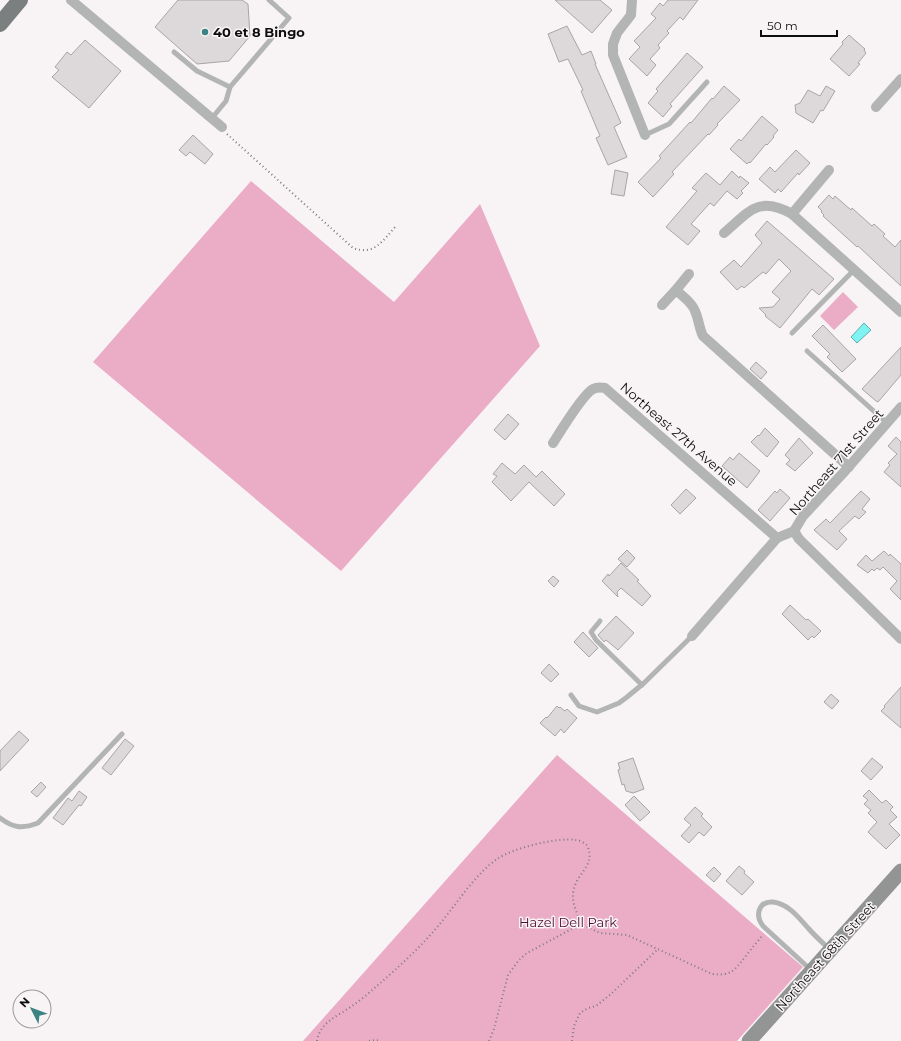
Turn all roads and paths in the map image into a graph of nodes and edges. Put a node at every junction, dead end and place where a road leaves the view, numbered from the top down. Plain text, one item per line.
1 (20, 0) edge
2 (71, 0) edge
3 (269, 0) edge
4 (632, 0) edge
5 (0, 24) edge
6 (174, 52) dead end
7 (901, 79) edge
8 (707, 82) dead end
9 (230, 87) junction
10 (876, 107) dead end
11 (212, 118) junction
12 (222, 127) joint
13 (645, 135) joint
14 (829, 170) dead end
15 (792, 214) junction
16 (396, 226) dead end
17 (724, 233) dead end
18 (854, 270) junction
19 (689, 274) dead end
20 (676, 290) junction
21 (662, 305) dead end
22 (901, 312) edge
23 (792, 333) dead end
24 (807, 352) dead end
25 (901, 407) edge
26 (887, 423) junction
27 (553, 442) dead end
28 (849, 467) junction
29 (794, 531) junction
30 (777, 538) junction
31 (600, 621) dead end
32 (692, 636) joint
33 (901, 639) edge
34 (642, 685) junction
35 (571, 696) dead end
36 (122, 734) dead end
37 (0, 818) edge
38 (901, 873) edge
39 (581, 924) junction
40 (767, 931) junction
41 (658, 949) junction
42 (830, 950) junction
43 (812, 971) junction
44 (317, 1041) edge
45 (369, 1041) edge
46 (380, 1041) edge
47 (489, 1041) edge
48 (572, 1041) edge
49 (749, 1041) edge

1 - 5 main road
2 - 11 street
3 - 9 lane
4 - 13 street
6 - 9 lane
7 - 10 street
8 - 13 lane
9 - 11 lane
11 - 12 street
12 - 16 path
14 - 15 street
15 - 17 street
15 - 18 street
18 - 22 street
18 - 23 lane
19 - 20 street
20 - 21 street
20 - 28 street
24 - 26 lane
25 - 26 street, Northeast 71st Street
26 - 28 street, Northeast 71st Street
27 - 30 street, Northeast 27th Avenue
28 - 29 street, Northeast 71st Street
29 - 30 street, Northeast 71st Street
29 - 33 street
30 - 32 street, Northeast 71st Street
31 - 34 lane
32 - 34 lane
34 - 35 lane
36 - 37 lane
38 - 42 street, Northeast 68th Street
39 - 41 path
39 - 44 path
39 - 47 path
40 - 41 path
40 - 42 lane
40 - 43 lane
41 - 48 path
42 - 43 street, Northeast 68th Street
43 - 49 street, Northeast 68th Street
45 - 46 path

